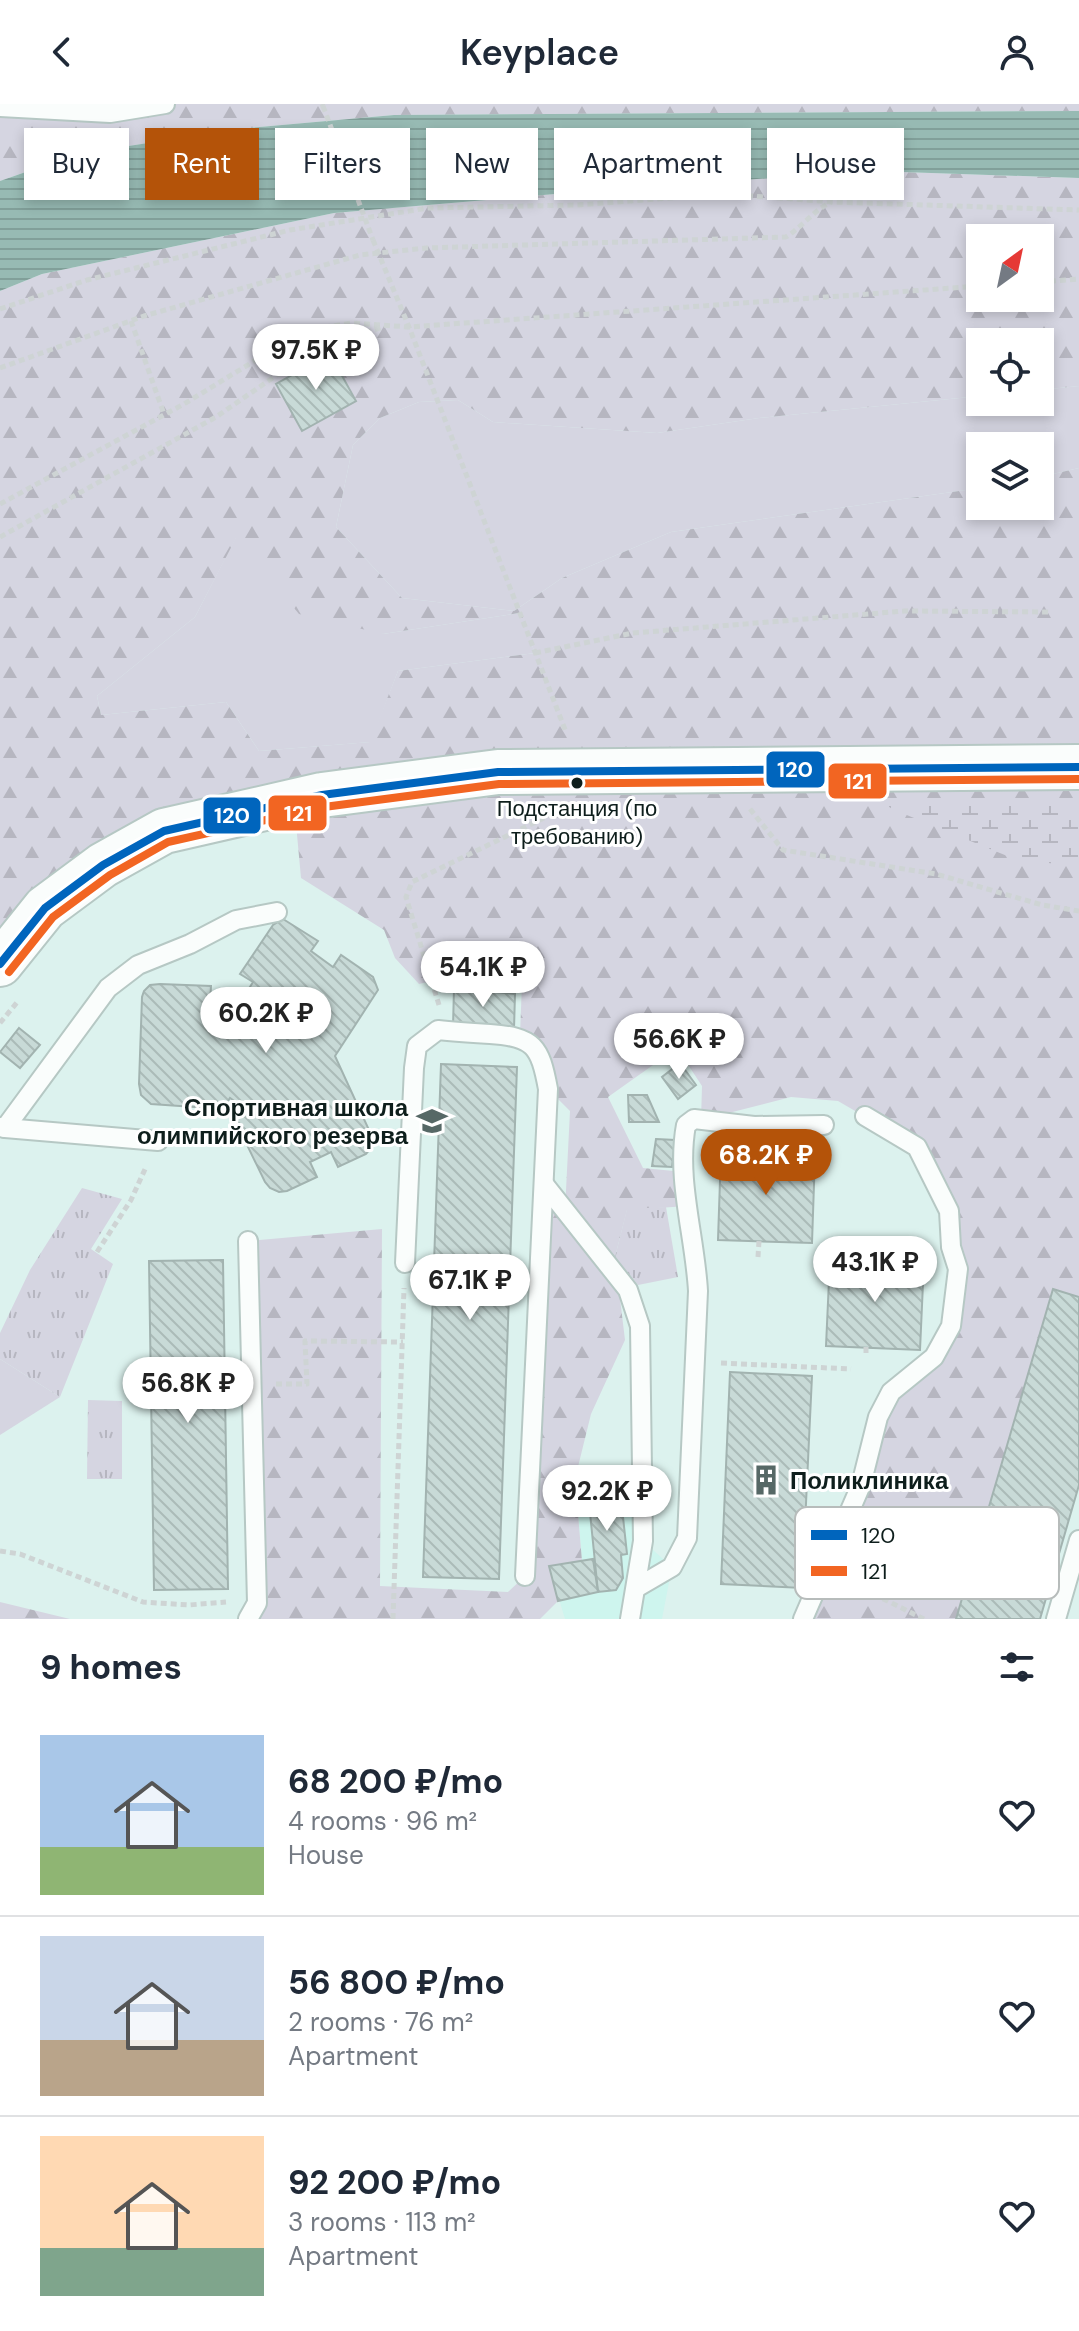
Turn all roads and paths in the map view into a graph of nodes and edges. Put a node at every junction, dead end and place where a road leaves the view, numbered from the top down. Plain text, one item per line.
1 (165, 104) edge
2 (322, 105) edge
3 (0, 107) edge
4 (832, 202) junction
5 (1079, 210) edge
6 (379, 253) junction
7 (1079, 279) edge
8 (1054, 281) edge
9 (966, 287) edge
10 (0, 309) edge
11 (131, 321) junction
12 (388, 325) junction
13 (409, 327) junction
14 (0, 368) edge
15 (164, 414) junction
16 (0, 504) edge
17 (0, 537) edge
18 (1051, 612) dead end
19 (535, 653) junction
20 (568, 738) dead end
21 (1079, 767) edge
22 (556, 812) dead end
23 (783, 850) dead end
24 (1079, 911) edge
25 (277, 912) dead end
26 (10, 982) edge
27 (442, 1015) dead end
28 (0, 1023) edge
29 (865, 1116) dead end
30 (824, 1125) dead end
31 (2, 1128) edge
32 (158, 1141) joint
33 (544, 1184) junction
34 (248, 1241) dead end
35 (759, 1241) dead end
36 (880, 1247) dead end
37 (97, 1252) dead end
38 (758, 1257) dead end
39 (879, 1259) dead end
40 (405, 1263) joint
41 (403, 1342) junction
42 (866, 1347) dead end
43 (866, 1357) dead end
44 (695, 1362) junction
45 (851, 1369) dead end
46 (251, 1385) junction
47 (852, 1507) edge
48 (1079, 1540) edge
49 (0, 1551) edge
50 (525, 1576) dead end
51 (636, 1588) junction
52 (812, 1599) edge
53 (884, 1599) edge
54 (238, 1601) dead end
55 (248, 1619) edge
56 (393, 1619) edge
57 (630, 1619) edge
58 (803, 1619) edge
59 (924, 1619) edge
60 (1056, 1619) edge

1 - 3 lane
2 - 6 path, bridge
4 - 5 path
4 - 6 path
4 - 10 path
6 - 11 path
6 - 13 path
7 - 8 path
9 - 13 path
11 - 14 path
11 - 15 path
12 - 13 path
12 - 15 path
12 - 17 path
13 - 19 path
15 - 16 path
18 - 19 path
19 - 20 path
21 - 26 main road
22 - 27 path
23 - 24 path
25 - 31 lane
26 - 28 path
29 - 47 lane
30 - 44 lane
31 - 32 lane
32 - 37 path
33 - 40 lane
33 - 50 lane
33 - 51 lane
34 - 46 lane
35 - 38 path
36 - 39 path
40 - 41 path
41 - 46 path
41 - 56 path
42 - 43 path
44 - 45 path
44 - 51 lane
46 - 55 lane
48 - 60 lane
49 - 54 path
51 - 57 lane
52 - 58 lane
53 - 59 path

